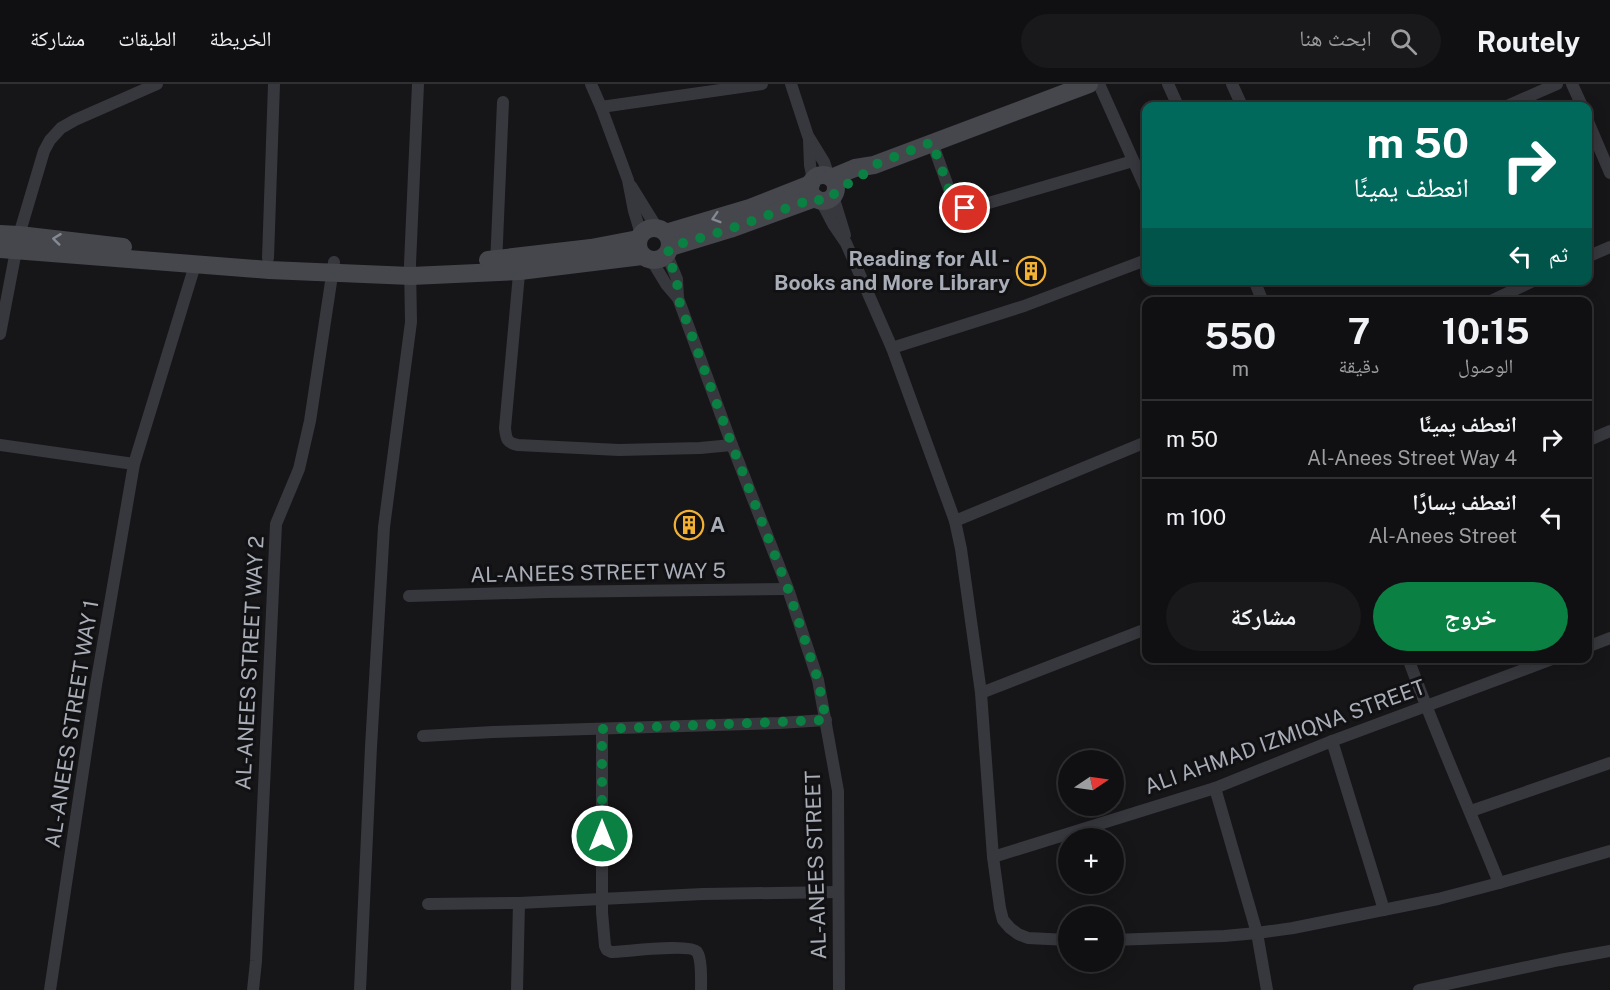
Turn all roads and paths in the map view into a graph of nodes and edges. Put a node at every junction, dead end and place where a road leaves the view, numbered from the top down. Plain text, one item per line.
1 (157, 84) edge
2 (274, 84) edge
3 (418, 84) edge
4 (591, 84) edge
5 (762, 84) edge
6 (791, 84) edge
7 (1089, 84) edge
8 (1099, 84) edge
9 (1168, 84) edge
10 (1232, 84) edge
11 (1557, 84) edge
12 (1572, 84) edge
13 (503, 102) dead end
14 (1176, 102) edge
15 (1240, 102) edge
16 (1516, 102) edge
17 (1580, 102) edge
18 (601, 107) junction
19 (1592, 131) edge
20 (932, 142) junction
21 (1133, 161) junction
22 (1610, 173) edge
23 (1142, 180) edge
24 (824, 188) junction
25 (0, 234) edge
26 (654, 244) junction
27 (12, 245) edge
28 (1610, 247) edge
29 (1592, 255) edge
30 (268, 258) junction
31 (1142, 262) edge
32 (520, 264) junction
33 (195, 265) junction
34 (496, 266) junction
35 (334, 268) junction
36 (411, 270) junction
37 (1525, 285) edge
38 (1499, 297) edge
39 (0, 334) edge
40 (892, 348) junction
41 (1610, 431) edge
42 (1592, 439) edge
43 (1142, 444) edge
44 (0, 445) edge
45 (732, 445) junction
46 (134, 464) junction
47 (955, 521) junction
48 (788, 589) junction
49 (409, 596) dead end
50 (1142, 631) edge
51 (1610, 638) edge
52 (1592, 645) edge
53 (1410, 663) edge
54 (1541, 663) edge
55 (981, 693) junction
56 (1425, 706) junction
57 (826, 720) junction
58 (602, 729) junction
59 (423, 736) dead end
60 (1332, 741) junction
61 (1610, 763) edge
62 (1215, 788) junction
63 (1470, 811) junction
64 (1610, 851) edge
65 (993, 857) junction
66 (1499, 884) junction
67 (838, 892) junction
68 (602, 899) junction
69 (519, 903) junction
70 (428, 904) dead end
71 (1384, 910) junction
72 (1257, 933) junction
73 (1124, 939) edge
74 (1058, 940) edge
75 (1610, 951) edge
76 (50, 990) edge
77 (253, 990) edge
78 (360, 990) edge
79 (517, 990) edge
80 (701, 990) edge
81 (839, 990) edge
82 (1266, 990) edge
83 (1419, 990) edge

1 - 27 street
2 - 30 street
3 - 36 street
4 - 18 street, AL-ANEES STREET
5 - 18 street
6 - 24 street
7 - 20 street
8 - 21 street
9 - 14 street
10 - 15 street
11 - 16 street
12 - 17 street
13 - 34 street
18 - 26 street, AL-ANEES STREET
19 - 22 street
20 - 21 street
20 - 24 street
21 - 23 street
24 - 26 street
24 - 40 street
25 - 27 street
26 - 32 street
26 - 45 street, AL-ANEES STREET
30 -> 27 street
27 - 33 street
27 - 39 street
28 - 29 street
30 - 35 street
31 - 40 street
32 - 34 street
32 - 45 street
33 - 35 street
33 - 46 street, AL-ANEES STREET WAY 1
34 - 36 street
35 - 36 street
35 - 77 street, AL-ANEES STREET WAY 2
36 - 78 street
37 - 38 street
40 - 47 street
41 - 42 street
43 - 47 street
44 - 46 street
45 - 48 street, AL-ANEES STREET
46 - 76 street, AL-ANEES STREET WAY 1
47 - 55 street
48 - 49 street, AL-ANEES STREET WAY 5
48 - 57 street, AL-ANEES STREET
50 - 55 street
51 - 52 street
53 - 56 street
54 - 56 street, ALI AHMAD IZMIQNA STREET
55 - 65 street
56 - 60 street, ALI AHMAD IZMIQNA STREET
56 - 63 street
57 - 58 street
57 - 67 street, AL-ANEES STREET
58 - 59 street
58 - 68 street
60 - 62 street, ALI AHMAD IZMIQNA STREET
60 - 71 street
61 - 63 street
62 - 65 street, ALI AHMAD IZMIQNA STREET
62 - 72 street
63 - 66 street
64 - 66 street
65 - 74 street
66 - 71 street
67 - 68 street
67 - 81 street, AL-ANEES STREET
68 - 69 street
68 - 80 street
69 - 70 street
69 - 79 street
71 - 72 street
72 - 73 street
72 - 82 street
75 - 83 street

